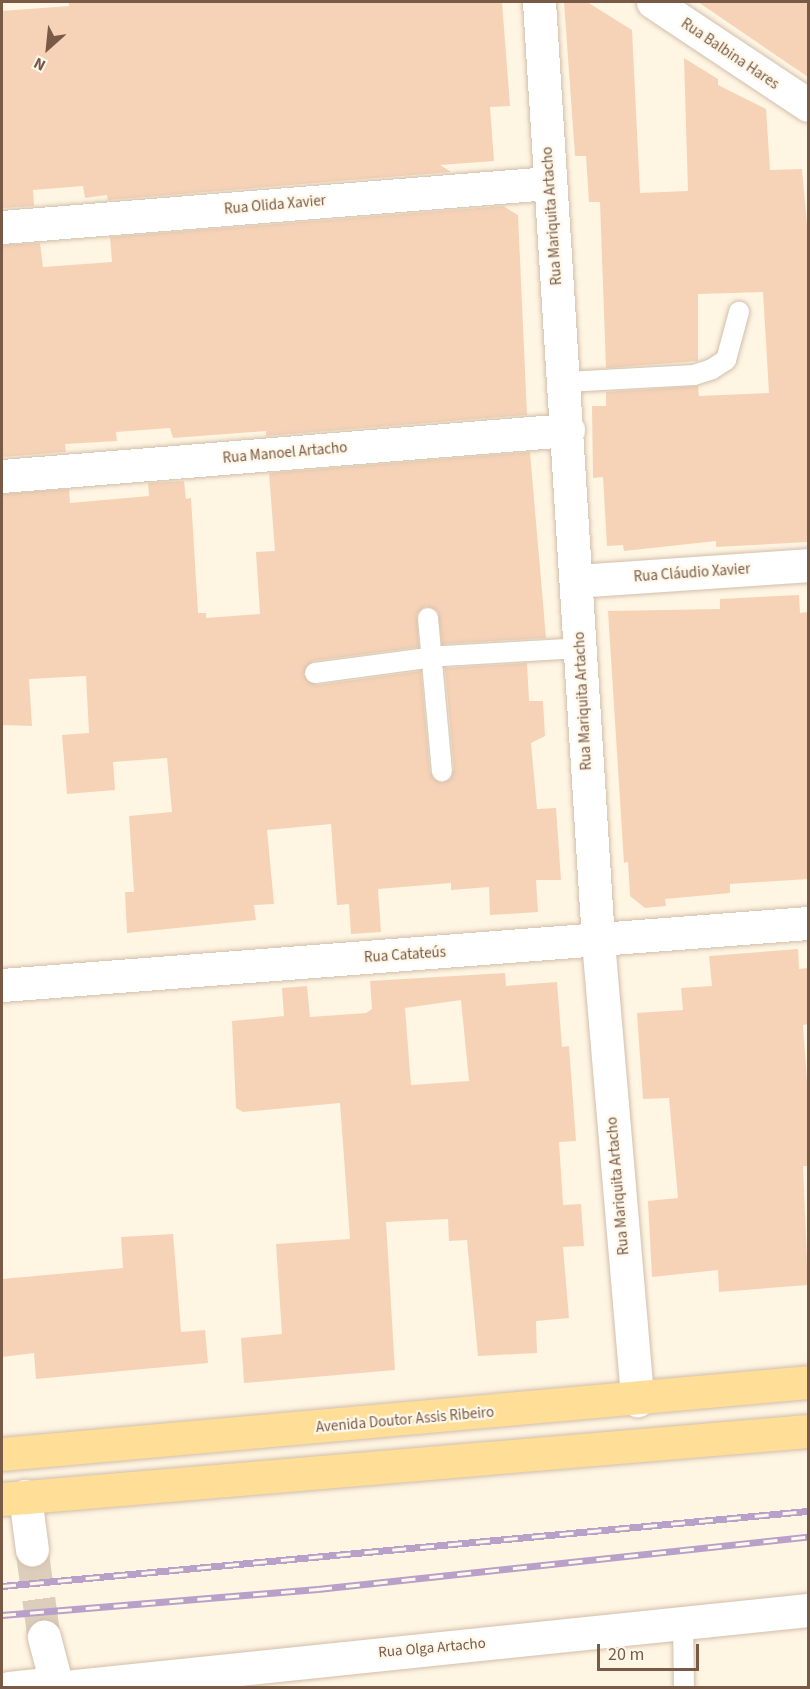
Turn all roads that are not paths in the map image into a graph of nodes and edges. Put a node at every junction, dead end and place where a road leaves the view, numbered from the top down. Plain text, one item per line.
1 (538, 2) edge
2 (652, 2) edge
3 (808, 105) edge
4 (549, 183) junction
5 (2, 227) edge
6 (739, 312) dead end
7 (566, 382) junction
8 (568, 430) junction
9 (2, 476) edge
10 (808, 565) edge
11 (576, 581) junction
12 (428, 618) dead end
13 (580, 648) junction
14 (432, 659) junction
15 (315, 673) dead end
16 (442, 771) dead end
17 (808, 923) edge
18 (598, 941) junction
19 (2, 985) edge
20 (808, 1382) edge
21 (637, 1400) junction
22 (808, 1431) edge
23 (2, 1454) edge
24 (13, 1498) edge
25 (32, 1550) tunnel mouth
26 (808, 1610) edge
27 (683, 1624) junction
28 (44, 1637) tunnel mouth
29 (56, 1685) edge
30 (9, 1688) edge
31 (684, 1688) edge

1 - 4 street, Rua Mariquita Artacho
2 - 3 street, Rua Balbina Hares
4 - 5 street, Rua Olida Xavier
4 - 7 street, Rua Mariquita Artacho
6 - 7 lane
7 - 8 street, Rua Mariquita Artacho
8 - 9 street, Rua Manoel Artacho
8 - 11 street, Rua Mariquita Artacho
10 - 11 street, Rua Cláudio Xavier
11 - 13 street, Rua Mariquita Artacho
12 - 14 lane
13 - 14 lane
13 - 18 street, Rua Mariquita Artacho
14 - 15 lane
14 - 16 lane
17 - 18 street, Rua Catateús
18 - 19 street, Rua Catateús
18 - 21 street, Rua Mariquita Artacho
20 - 21 main road, Avenida Doutor Assis Ribeiro
21 - 23 main road, Avenida Doutor Assis Ribeiro
22 - 24 main road
24 - 25 street
26 - 27 street, Rua Olga Artacho
27 - 29 street, Rua Olga Artacho
27 - 31 lane
28 - 29 street
29 - 30 street, Rua Olga Artacho

